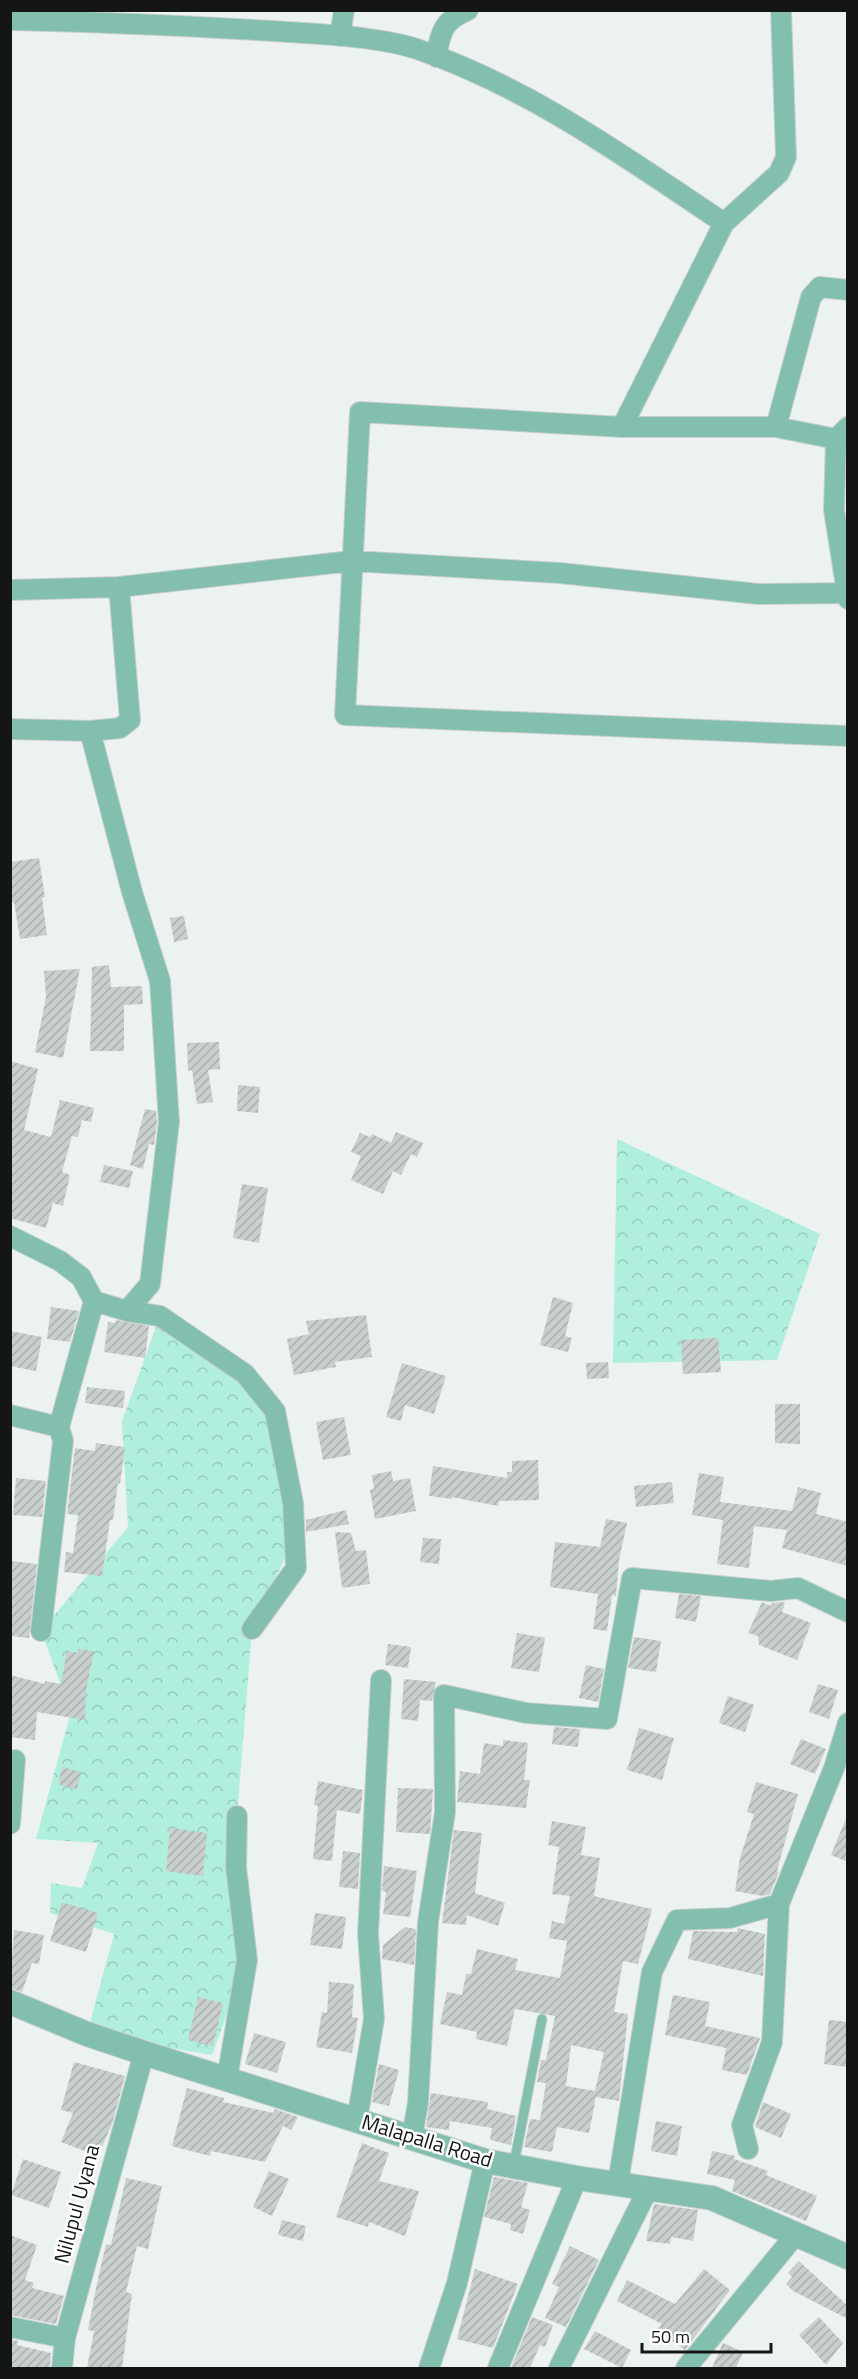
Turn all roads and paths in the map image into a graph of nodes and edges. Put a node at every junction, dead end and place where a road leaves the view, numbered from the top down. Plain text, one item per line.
1 (344, 10) edge
2 (468, 10) edge
3 (781, 10) edge
4 (130, 16) edge
5 (10, 20) edge
6 (340, 36) junction
7 (436, 57) junction
8 (724, 223) junction
9 (848, 290) edge
10 (622, 427) junction
11 (776, 427) junction
12 (842, 433) edge
13 (841, 488) edge
14 (352, 561) junction
15 (119, 587) junction
16 (10, 590) edge
17 (847, 593) edge
18 (848, 599) edge
19 (10, 729) edge
20 (90, 731) junction
21 (848, 736) edge
22 (10, 1236) edge
23 (94, 1300) junction
24 (127, 1311) junction
25 (10, 1415) edge
26 (59, 1427) junction
27 (848, 1612) edge
28 (252, 1629) dead end
29 (41, 1631) dead end
30 (381, 1680) dead end
31 (848, 1723) edge
32 (15, 1760) dead end
33 (237, 1816) dead end
34 (10, 1824) edge
35 (779, 1904) junction
36 (10, 2002) edge
37 (542, 2019) dead end
38 (144, 2053) junction
39 (227, 2079) junction
40 (357, 2120) junction
41 (412, 2137) junction
42 (748, 2149) dead end
43 (486, 2161) junction
44 (514, 2167) junction
45 (577, 2178) junction
46 (618, 2183) junction
47 (649, 2187) junction
48 (797, 2233) junction
49 (848, 2257) edge
50 (10, 2327) edge
51 (65, 2338) junction
52 (62, 2368) edge
53 (429, 2368) edge
54 (498, 2368) edge
55 (558, 2368) edge
56 (686, 2368) edge

1 - 6 street
2 - 7 street
3 - 8 street
4 - 5 street
4 - 6 street
6 - 7 street
7 - 8 street
8 - 10 street
9 - 11 street
10 - 11 street
10 - 14 street
11 - 12 street
12 - 13 street
13 - 17 street
14 - 15 street
14 - 17 street
14 - 21 street
15 - 16 street
15 - 20 street
17 - 18 street
19 - 20 street
20 - 24 street
22 - 23 street
23 - 24 street
23 - 26 street
24 - 28 street
25 - 26 street
26 - 29 street
27 - 41 street
30 - 40 street
31 - 35 street
32 - 34 street
33 - 39 street
35 - 42 street
35 - 46 street
36 - 38 street, Malapalla Road
37 - 44 lane
38 - 39 street, Malapalla Road
38 - 51 street, Nilupul Uyana
39 - 40 street, Malapalla Road
40 - 41 street, Malapalla Road
41 - 43 street, Malapalla Road
43 - 44 street, Malapalla Road
43 - 53 street
44 - 45 street, Malapalla Road
45 - 46 street, Malapalla Road
45 - 54 street
46 - 47 street, Malapalla Road
47 - 48 street, Malapalla Road
47 - 55 street
48 - 49 street, Malapalla Road
48 - 56 street
50 - 51 street
51 - 52 street, Nilupul Uyana

